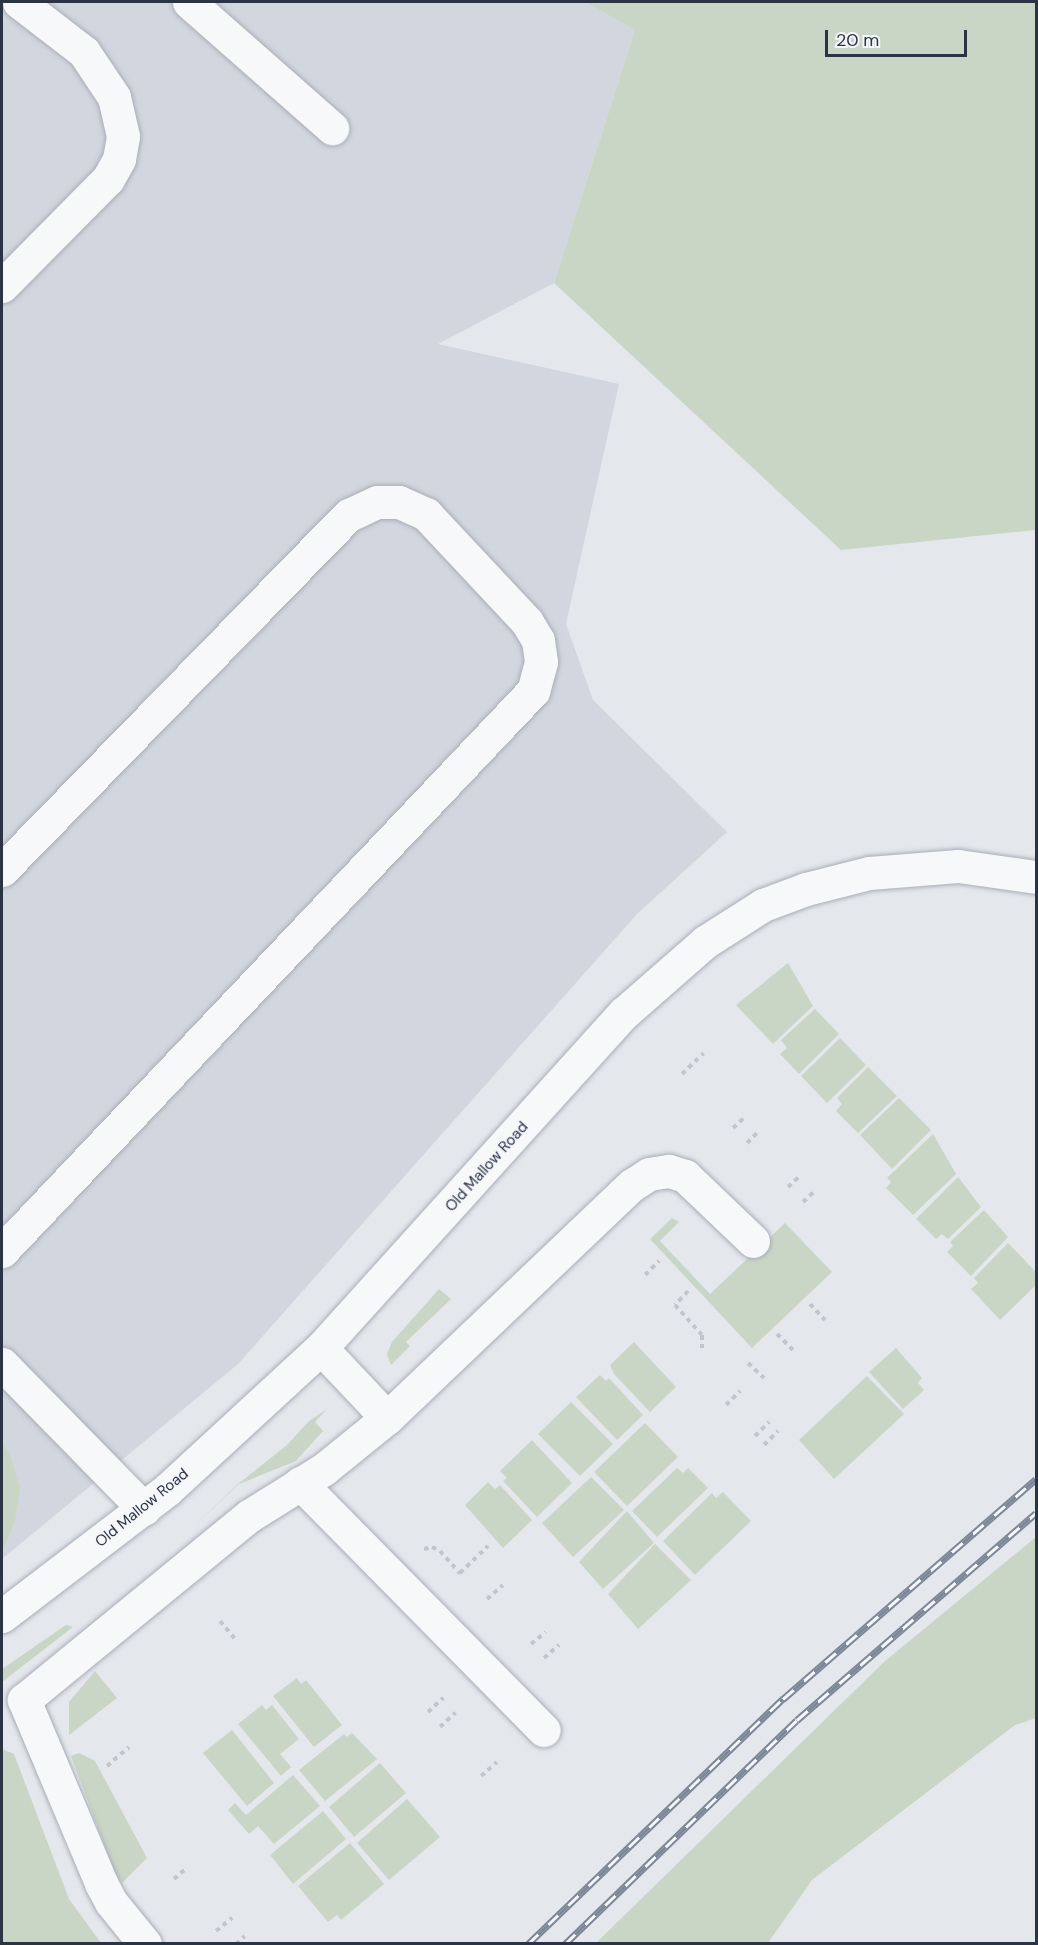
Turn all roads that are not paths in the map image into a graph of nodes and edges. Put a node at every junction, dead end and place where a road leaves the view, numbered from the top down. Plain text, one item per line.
1 (189, 2) edge
2 (32, 4) edge
3 (332, 128) dead end
4 (2, 286) edge
5 (2, 870) edge
6 (1036, 877) edge
7 (753, 1241) dead end
8 (2, 1251) edge
9 (321, 1348) junction
10 (2, 1364) edge
11 (387, 1418) junction
12 (300, 1483) junction
13 (144, 1509) junction
14 (2, 1616) edge
15 (13, 1706) edge
16 (543, 1730) dead end
17 (145, 1944) edge

1 - 3 street
2 - 4 street
5 - 8 street
6 - 9 street, Old Mallow Road
7 - 11 street
9 - 11 street
9 - 13 street, Old Mallow Road
10 - 13 street
11 - 12 street
12 - 15 street
12 - 16 street
13 - 14 street, Old Mallow Road
15 - 17 street

